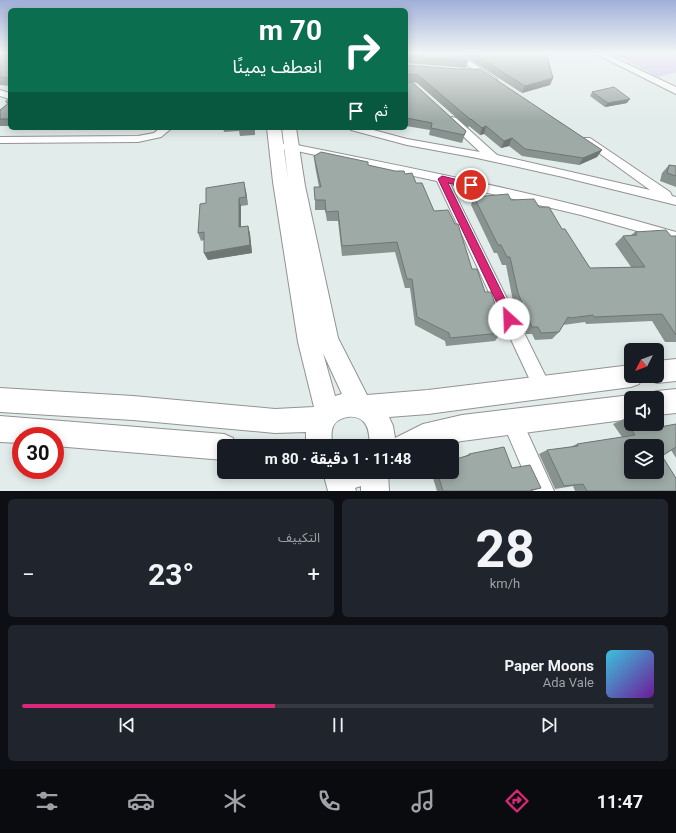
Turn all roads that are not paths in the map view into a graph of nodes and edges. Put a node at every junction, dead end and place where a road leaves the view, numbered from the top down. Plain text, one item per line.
1 (488, 76) edge
2 (646, 76) edge
3 (500, 84) edge
4 (676, 91) edge
5 (443, 112) edge
6 (164, 130) edge
7 (275, 130) edge
8 (288, 130) edge
9 (362, 130) edge
10 (578, 135) edge
11 (0, 140) edge
12 (284, 147) junction
13 (493, 158) junction
14 (442, 179) junction
15 (676, 201) edge
16 (676, 237) edge
17 (676, 370) edge
18 (664, 371) edge
19 (624, 377) edge
20 (542, 387) junction
21 (0, 400) edge
22 (676, 401) edge
23 (664, 402) edge
24 (362, 407) junction
25 (624, 407) edge
26 (326, 416) junction
27 (512, 421) junction
28 (0, 429) edge
29 (319, 439) edge
30 (383, 439) edge
31 (419, 439) edge
32 (217, 446) edge
33 (339, 479) edge
34 (375, 479) edge
35 (342, 491) edge
36 (375, 491) edge
37 (543, 491) edge

1 - 3 street
2 - 4 street
5 - 13 street
6 - 11 street
7 - 12 street
8 - 12 street
9 - 13 street
10 - 15 street
12 - 14 street
12 - 24 street
12 - 26 street
13 - 15 street
14 - 16 street
14 - 20 street
17 - 18 street
19 - 20 street
20 - 24 street
21 - 26 street
22 - 23 street
24 - 26 street
24 - 30 street
25 - 27 street
26 - 29 street
27 - 31 street
27 - 37 street
28 - 32 street
33 - 35 street
34 - 36 street

